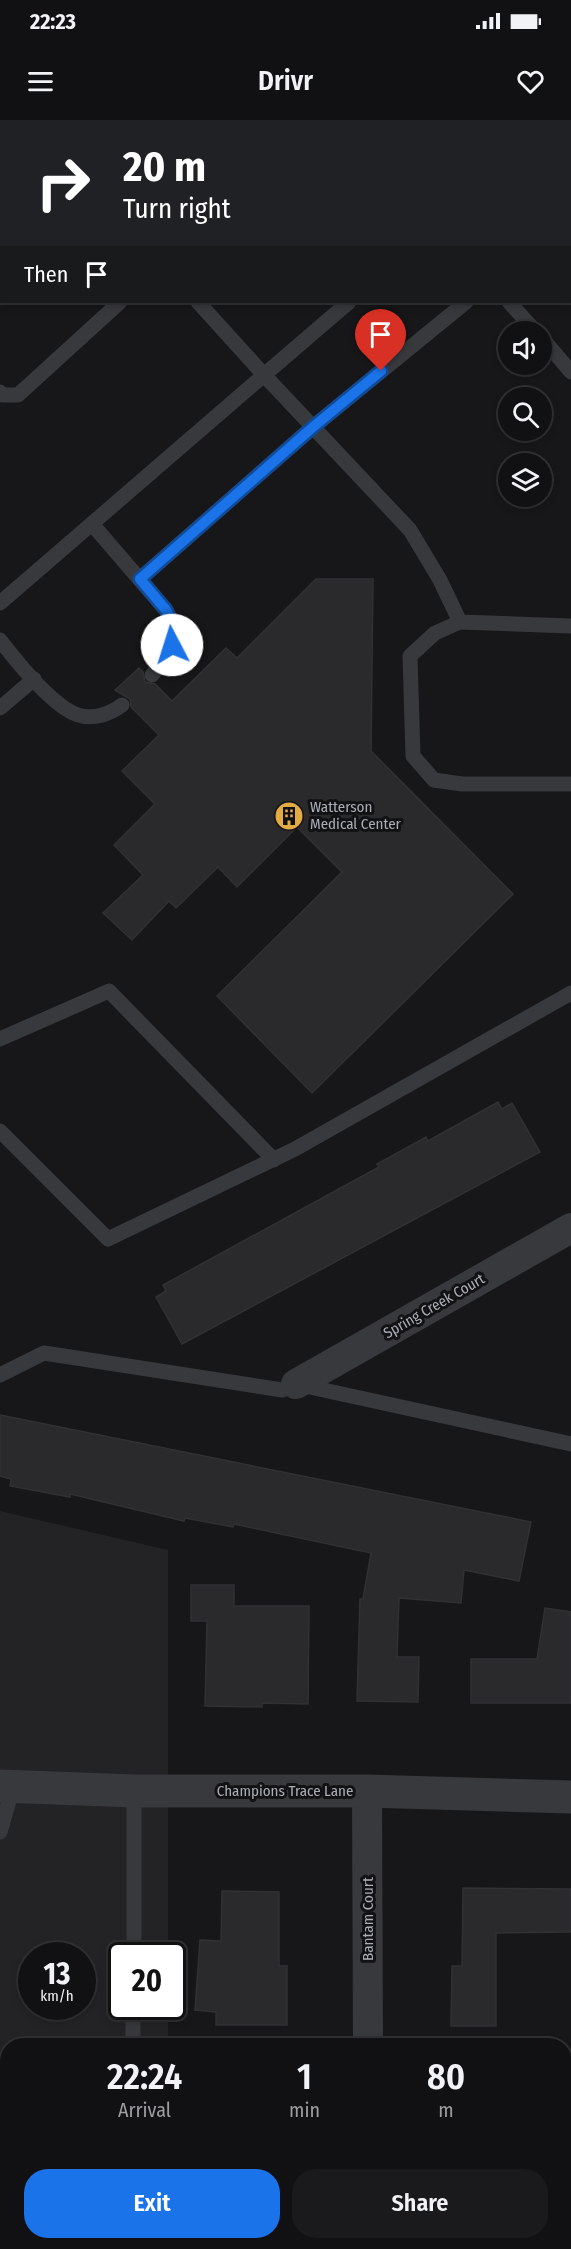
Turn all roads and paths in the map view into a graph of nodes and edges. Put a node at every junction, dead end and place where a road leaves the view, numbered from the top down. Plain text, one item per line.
1 (119, 303) edge
2 (199, 303) edge
3 (348, 303) edge
4 (465, 303) edge
5 (510, 303) edge
6 (526, 321) edge
7 (552, 350) edge
8 (571, 372) edge
9 (264, 375) junction
10 (0, 392) edge
11 (313, 427) junction
12 (92, 524) junction
13 (140, 579) junction
14 (0, 603) edge
15 (460, 621) junction
16 (571, 626) edge
17 (0, 640) edge
18 (153, 675) dead end
19 (33, 679) junction
20 (122, 705) dead end
21 (0, 708) edge
22 (571, 784) edge
23 (571, 993) edge
24 (0, 1039) edge
25 (0, 1131) edge
26 (274, 1160) junction
27 (571, 1228) edge
28 (0, 1376) edge
29 (296, 1384) junction
30 (571, 1444) edge
31 (6, 1786) edge
32 (134, 1791) junction
33 (368, 1791) junction
34 (571, 1797) edge
35 (0, 1832) edge
36 (134, 1942) edge
37 (134, 2020) edge
38 (133, 2038) edge
39 (368, 2038) edge

1 - 10 lane
2 - 9 lane
3 - 9 lane
4 - 11 lane
5 - 6 lane
7 - 8 lane
9 - 11 lane
9 - 12 lane
11 - 13 lane
11 - 15 lane
12 - 13 lane
12 - 14 lane
13 - 18 lane
15 - 16 lane
15 - 22 lane
17 - 19 lane
19 - 20 lane
19 - 21 lane
23 - 26 lane
24 - 26 lane
25 - 26 lane
27 - 29 street, Spring Creek Court
28 - 29 lane
29 - 30 lane
31 - 32 street, Champions Trace Lane
31 - 35 lane
32 - 33 street, Champions Trace Lane
32 - 36 lane
33 - 34 street, Champions Trace Lane
33 - 39 street, Bantam Court
37 - 38 lane

